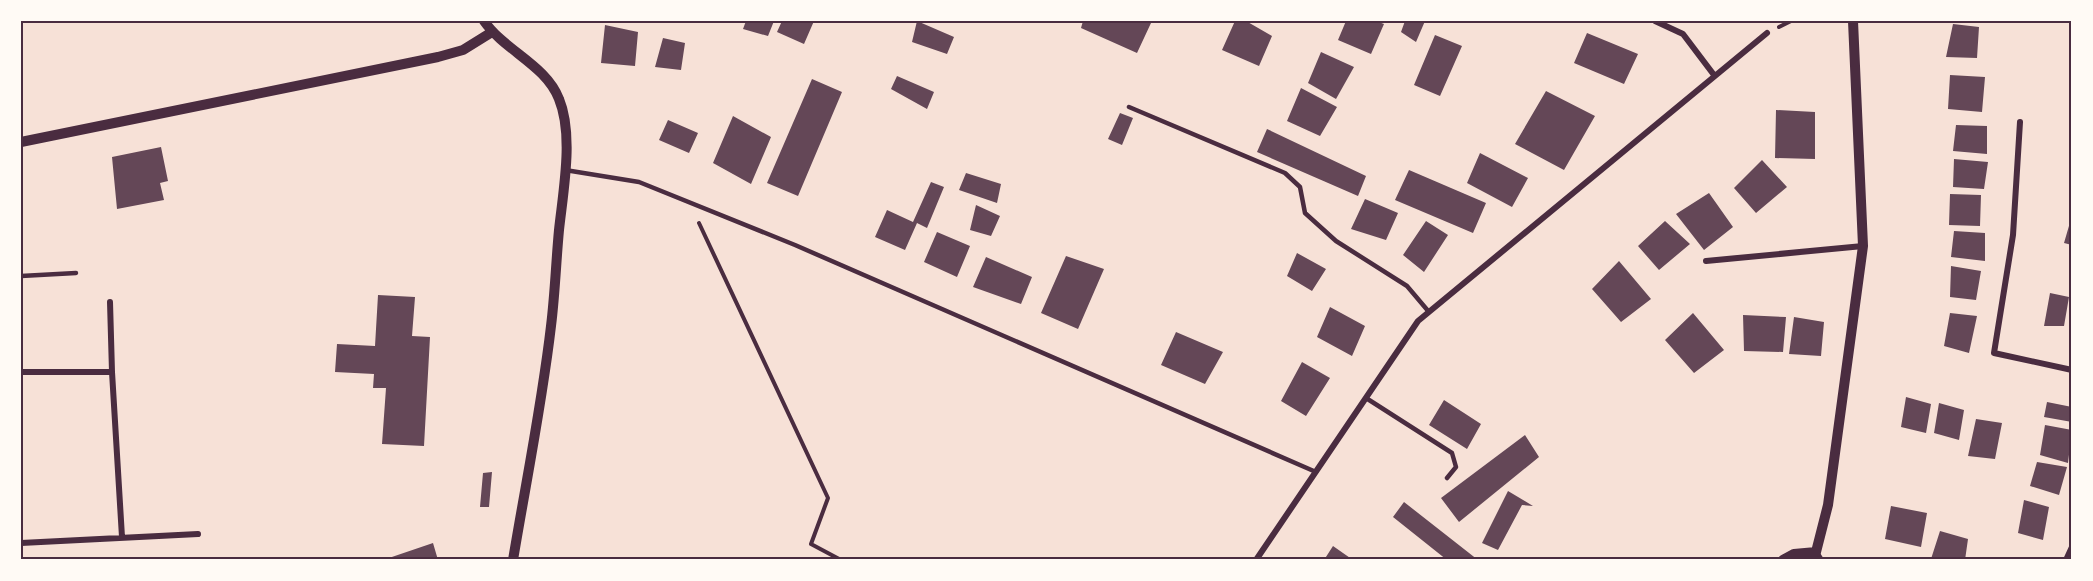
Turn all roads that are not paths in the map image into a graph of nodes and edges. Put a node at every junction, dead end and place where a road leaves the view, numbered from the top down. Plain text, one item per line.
1 (484, 21) edge
2 (1655, 21) edge
3 (1853, 21) edge
4 (492, 32) junction
5 (1767, 33) dead end
6 (1714, 75) junction
7 (1129, 108) dead end
8 (2020, 122) dead end
9 (21, 142) edge
10 (565, 170) junction
11 (1863, 246) junction
12 (1706, 261) dead end
13 (75, 273) dead end
14 (21, 276) edge
15 (110, 302) dead end
16 (1429, 312) junction
17 (2072, 370) edge
18 (21, 372) edge
19 (112, 372) junction
20 (1366, 398) junction
21 (1316, 472) junction
22 (1447, 478) dead end
23 (198, 534) dead end
24 (122, 537) junction
25 (21, 543) edge
26 (2072, 547) edge
27 (1819, 556) edge
28 (513, 560) edge
29 (1257, 560) edge
30 (1783, 560) edge
31 (2066, 560) edge

1 - 4 street
2 - 6 street
3 - 11 street
4 - 9 street
4 - 10 street
5 - 6 street
6 - 16 street
7 - 16 lane
8 - 17 street
10 - 21 lane
10 - 28 street
11 - 12 street
11 - 27 street
13 - 14 lane
15 - 19 street
16 - 20 street
18 - 19 street
19 - 24 street
20 - 21 street
20 - 22 lane
21 - 29 street
23 - 24 street
24 - 25 street
26 - 31 street
27 - 30 street

